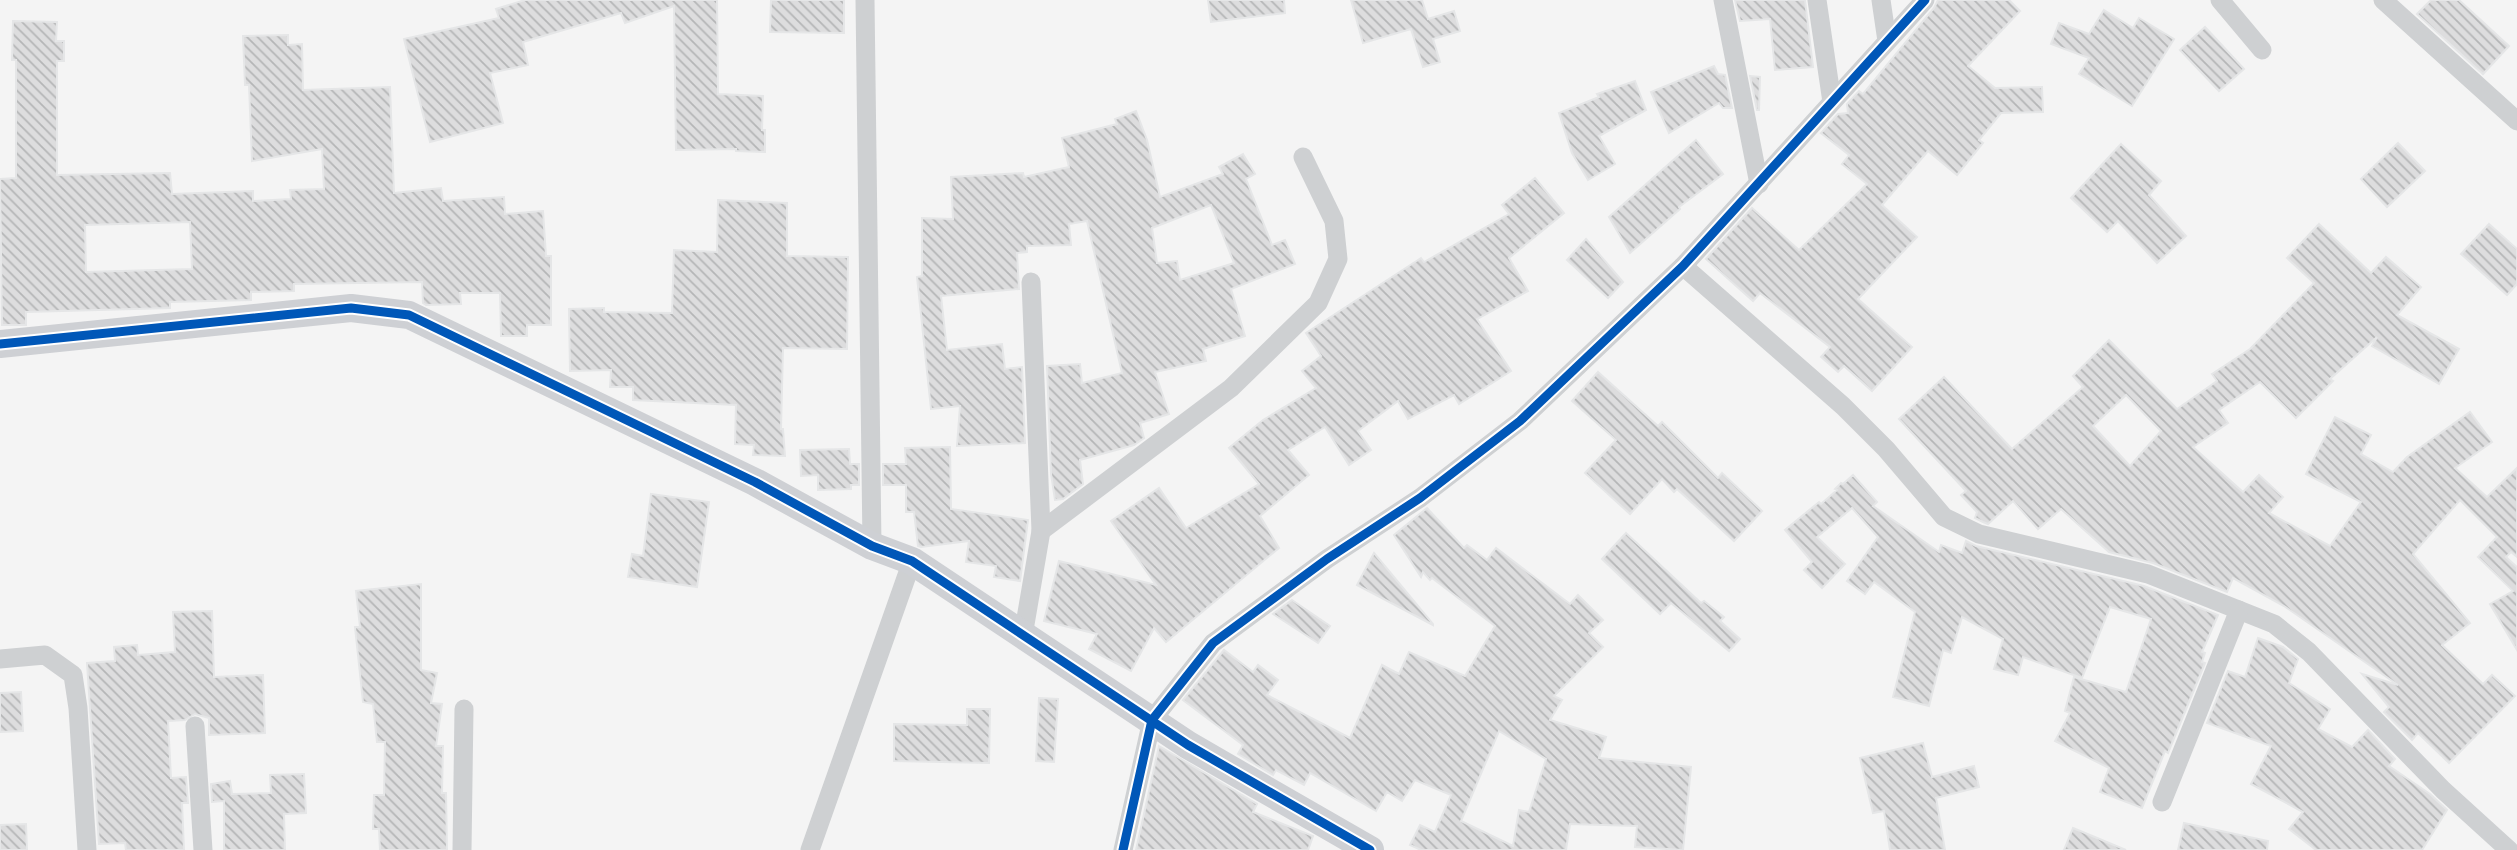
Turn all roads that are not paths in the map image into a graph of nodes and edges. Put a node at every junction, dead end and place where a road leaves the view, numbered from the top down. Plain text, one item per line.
1 (866, 0) edge
2 (1723, 0) edge
3 (1817, 0) edge
4 (1881, 0) edge
5 (1924, 0) edge
6 (2220, 0) edge
7 (2384, 0) edge
8 (1887, 41) junction
9 (2262, 50) dead end
10 (1832, 102) junction
11 (2517, 121) edge
12 (1303, 157) dead end
13 (1759, 184) junction
14 (1684, 266) junction
15 (1031, 282) dead end
16 (0, 344) edge
17 (1041, 531) junction
18 (872, 545) junction
19 (912, 561) junction
20 (2239, 610) junction
21 (1023, 636) junction
22 (0, 659) edge
23 (464, 709) dead end
24 (1152, 720) junction
25 (195, 726) dead end
26 (2162, 802) dead end
27 (87, 850) edge
28 (203, 850) edge
29 (462, 850) edge
30 (810, 850) edge
31 (1123, 850) edge
32 (1370, 850) edge
33 (2509, 850) edge

1 - 18 street
2 - 13 street
3 - 10 street
4 - 8 street
5 - 8 street
6 - 9 street
7 - 11 street
8 - 10 street
10 - 13 street
12 - 17 street
13 - 14 street
14 - 20 street
14 - 24 street
15 - 17 street
16 - 18 street
17 - 21 street
18 - 19 street
19 - 21 street
19 - 30 street
20 - 26 street
20 - 33 street
21 - 24 street
22 - 27 street
23 - 29 street
24 - 31 street
24 - 32 street
25 - 28 street

